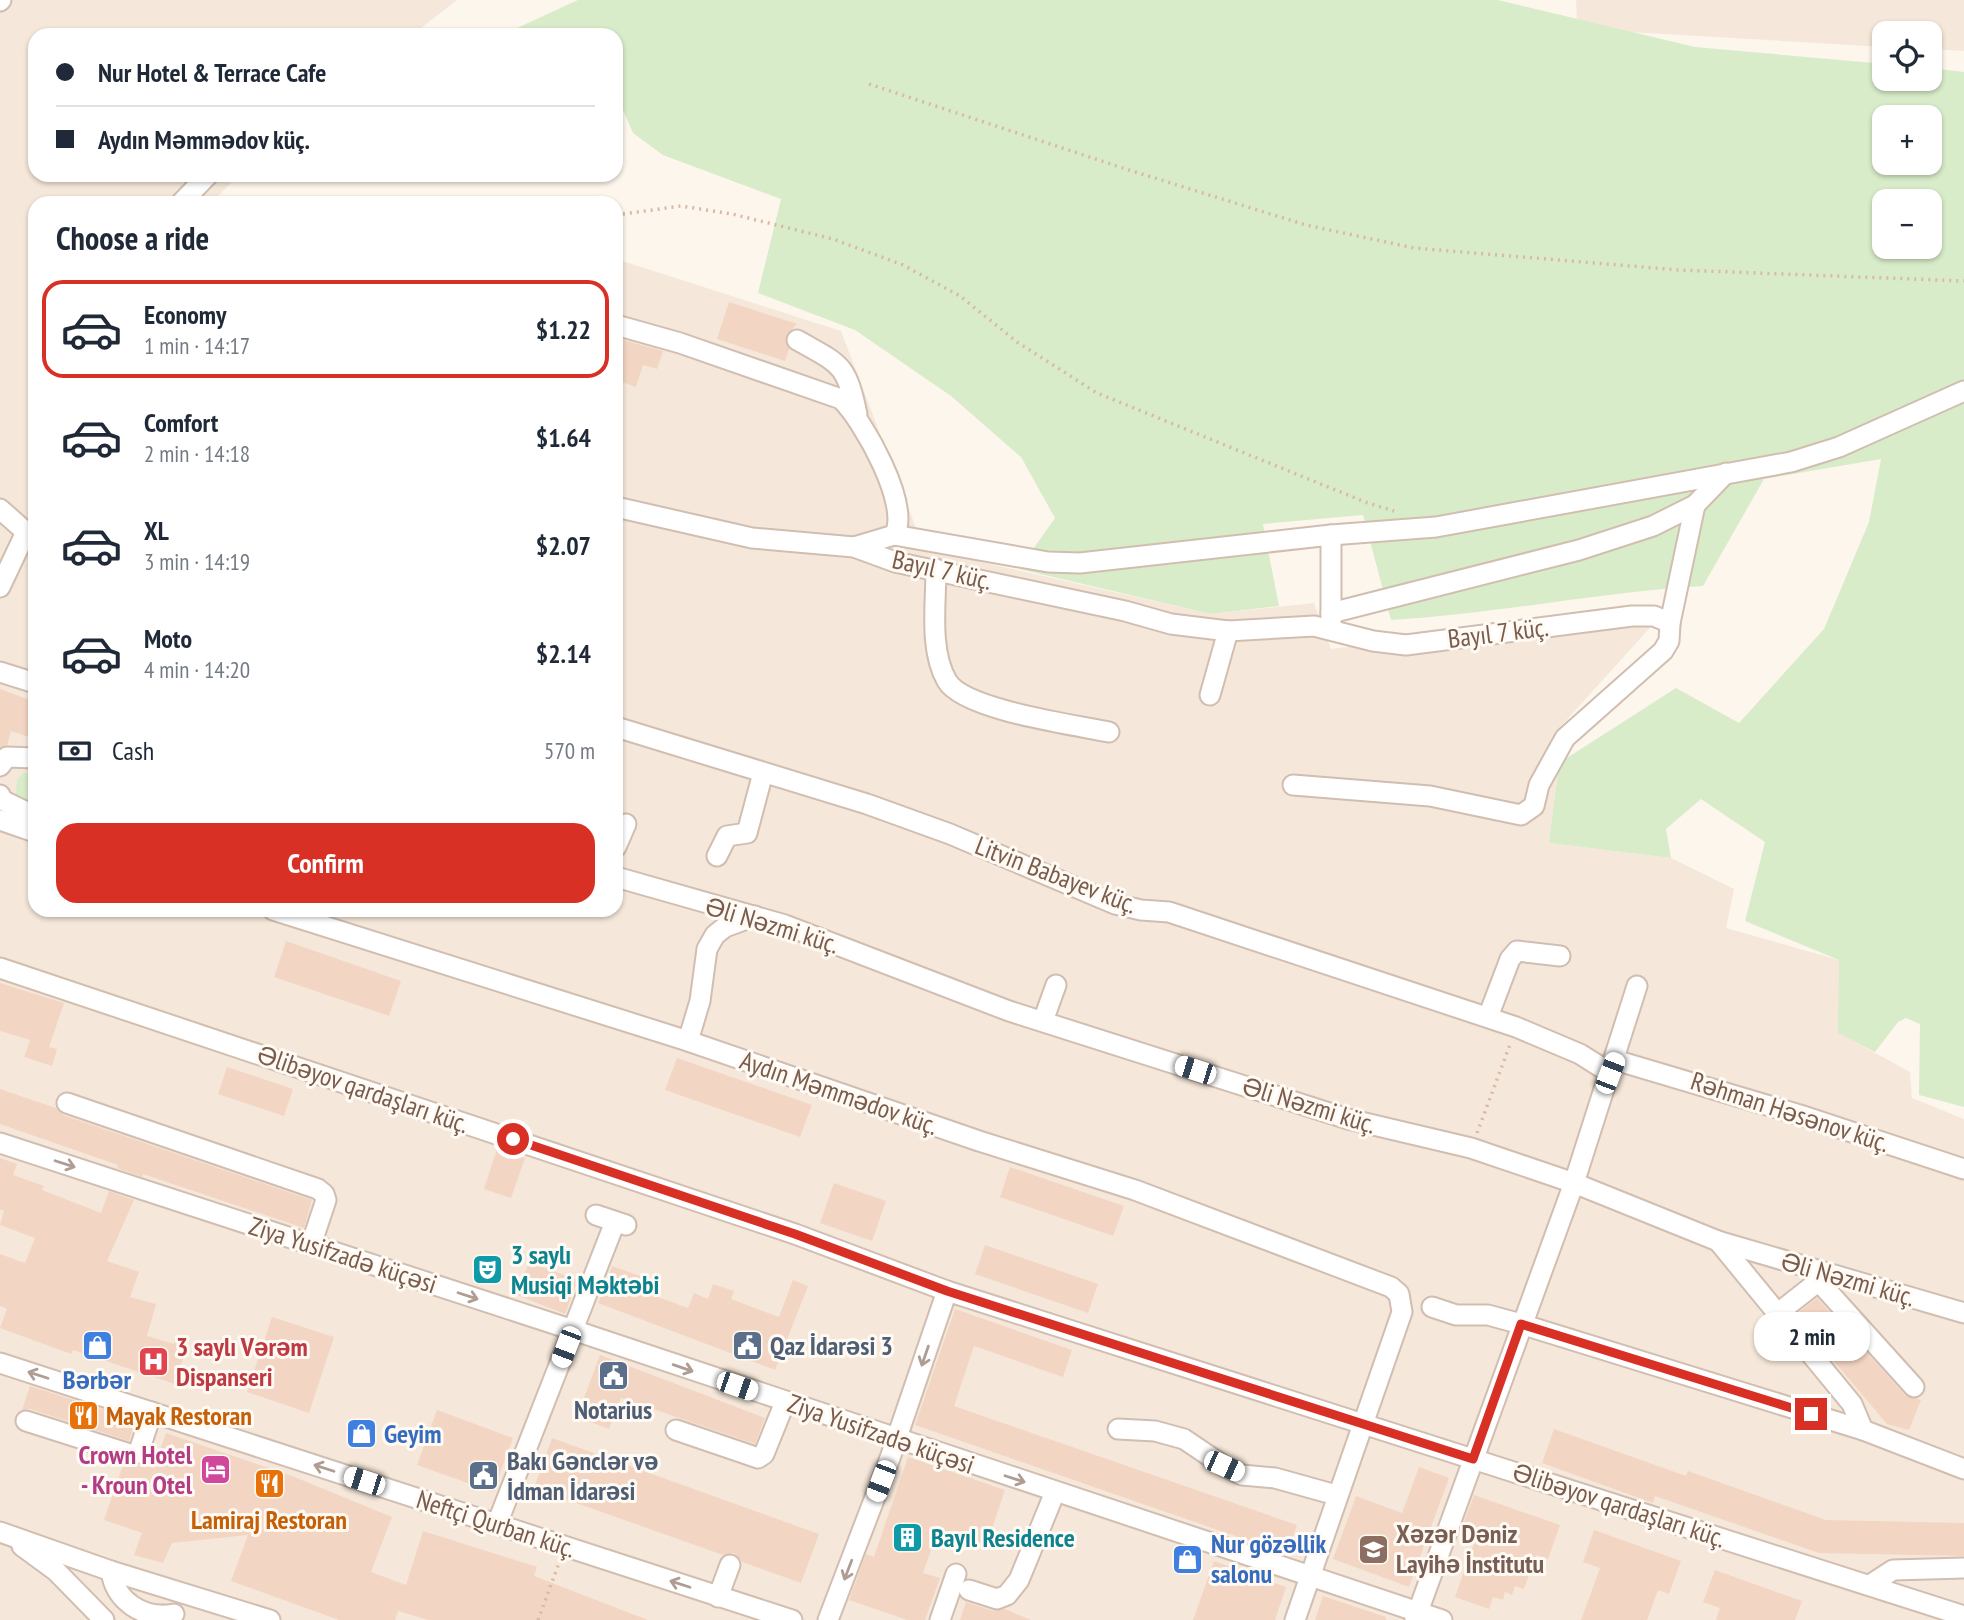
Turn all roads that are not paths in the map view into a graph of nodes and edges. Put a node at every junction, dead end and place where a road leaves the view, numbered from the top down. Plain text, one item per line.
1 (201, 182) edge
2 (188, 196) edge
3 (623, 327) edge
4 (797, 340) dead end
5 (1964, 391) edge
6 (857, 414) junction
7 (1727, 473) junction
8 (1695, 505) junction
9 (0, 509) edge
10 (623, 509) edge
11 (28, 531) edge
12 (894, 535) junction
13 (1331, 535) junction
14 (28, 538) edge
15 (854, 547) junction
16 (936, 569) junction
17 (0, 587) edge
18 (1331, 621) junction
19 (1670, 623) junction
20 (1228, 631) junction
21 (0, 672) edge
22 (28, 682) edge
23 (1210, 695) dead end
24 (623, 729) edge
25 (1109, 732) dead end
26 (28, 758) edge
27 (0, 766) edge
28 (763, 773) junction
29 (1293, 785) dead end
30 (0, 795) edge
31 (28, 813) edge
32 (0, 820) edge
33 (626, 824) dead end
34 (28, 830) edge
35 (623, 831) edge
36 (717, 856) dead end
37 (623, 879) edge
38 (755, 916) junction
39 (295, 917) edge
40 (1560, 956) dead end
41 (0, 968) edge
42 (1056, 985) dead end
43 (1637, 986) dead end
44 (1488, 1017) junction
45 (1043, 1021) junction
46 (688, 1041) junction
47 (1612, 1066) junction
48 (67, 1103) dead end
49 (0, 1143) edge
50 (1964, 1169) edge
51 (1574, 1184) junction
52 (596, 1215) dead end
53 (1718, 1241) junction
54 (311, 1245) junction
55 (947, 1291) junction
56 (1432, 1307) dead end
57 (1778, 1313) junction
58 (1964, 1313) edge
59 (1521, 1324) junction
60 (573, 1330) junction
61 (0, 1363) edge
62 (1914, 1387) dead end
63 (785, 1402) junction
64 (152, 1412) junction
65 (26, 1421) dead end
66 (1361, 1423) junction
67 (676, 1430) dead end
68 (1118, 1430) dead end
69 (1863, 1430) junction
70 (896, 1440) junction
71 (1473, 1459) junction
72 (1964, 1469) edge
73 (1055, 1492) junction
74 (1336, 1495) junction
75 (497, 1524) junction
76 (0, 1532) edge
77 (78, 1557) junction
78 (730, 1565) dead end
79 (1964, 1568) edge
80 (111, 1571) junction
81 (956, 1574) dead end
82 (1309, 1576) junction
83 (66, 1581) junction
84 (1870, 1585) junction
85 (969, 1590) dead end
86 (718, 1597) junction
87 (174, 1614) dead end
88 (1417, 1616) edge
89 (1964, 1616) edge
90 (104, 1620) edge
91 (270, 1620) edge
92 (792, 1620) edge
93 (828, 1620) edge
94 (940, 1620) edge
95 (1295, 1620) edge
96 (1442, 1620) edge

1 - 2 street
3 - 6 street, Bayıl 7 küç.
4 - 6 street
5 - 7 street
6 - 12 street, Bayıl 7 küç.
7 - 8 street
7 - 13 street
8 - 18 street
8 - 19 street
9 - 11 street
10 - 15 street, Bayıl 7 küç.
12 - 13 street
12 - 15 street, Bayıl 7 küç.
13 - 18 street
14 - 17 street
15 - 16 street, Bayıl 7 küç.
16 - 20 street, Bayıl 7 küç.
16 - 25 street
18 - 19 street, Bayıl 7 küç.
18 - 20 street, Bayıl 7 küç.
19 - 29 street
20 - 23 street
21 - 22 street
24 - 28 street, Litvin Babayev küç.
26 - 27 street
28 - 36 street
28 - 44 street, Litvin Babayev küç.
30 - 31 street
32 - 34 street
33 - 35 street
37 - 38 street, Əli Nəzmi küç.
38 - 45 street, Əli Nəzmi küç.
38 - 46 street
39 - 46 street, Aydın Məmmədov küç.
40 - 44 street
41 - 55 street, Əlibəyov qardaşları küç.
42 - 45 street
43 - 47 street
44 - 47 street, Litvin Babayev küç.
45 - 51 street, Əli Nəzmi küç.
46 - 66 street, Aydın Məmmədov küç.
47 - 50 street, Rəhman Həsənov küç.
47 - 51 street
48 - 54 street
49 -> 54 street, Ziya Yusifzadə küçəsi
51 - 53 street, Əli Nəzmi küç.
51 - 59 street
52 - 60 street
53 - 57 street
53 - 58 street, Əli Nəzmi küç.
54 -> 60 street, Ziya Yusifzadə küçəsi
55 - 66 street, Əlibəyov qardaşları küç.
55 -> 70 street
56 - 59 street
57 - 62 street
57 - 69 street
59 - 69 street
59 - 71 street
60 -> 63 street, Ziya Yusifzadə küçəsi
60 - 75 street
64 -> 61 street, Neftçi Qurban küç.
63 - 67 street
63 - 70 street, Ziya Yusifzadə küçəsi
64 - 65 street
75 -> 64 street, Neftçi Qurban küç.
66 - 71 street, Əlibəyov qardaşları küç.
66 - 74 street
68 - 74 street
69 - 72 street
70 -> 73 street, Ziya Yusifzadə küçəsi
70 -> 93 street
71 - 84 street, Əlibəyov qardaşları küç.
71 - 88 street
73 - 82 street, Ziya Yusifzadə küçəsi
73 - 85 street
74 - 82 street
86 -> 75 street, Neftçi Qurban küç.
76 - 77 street
76 - 83 street
77 - 80 street
77 - 83 street
78 - 86 street
79 - 84 street
80 - 87 street
80 - 91 street
81 - 94 street
82 - 88 street, Ziya Yusifzadə küçəsi
82 - 95 street
83 - 90 street
84 - 89 street, Əlibəyov qardaşları küç.
86 - 92 street, Neftçi Qurban küç.
88 - 96 street, Ziya Yusifzadə küçəsi

